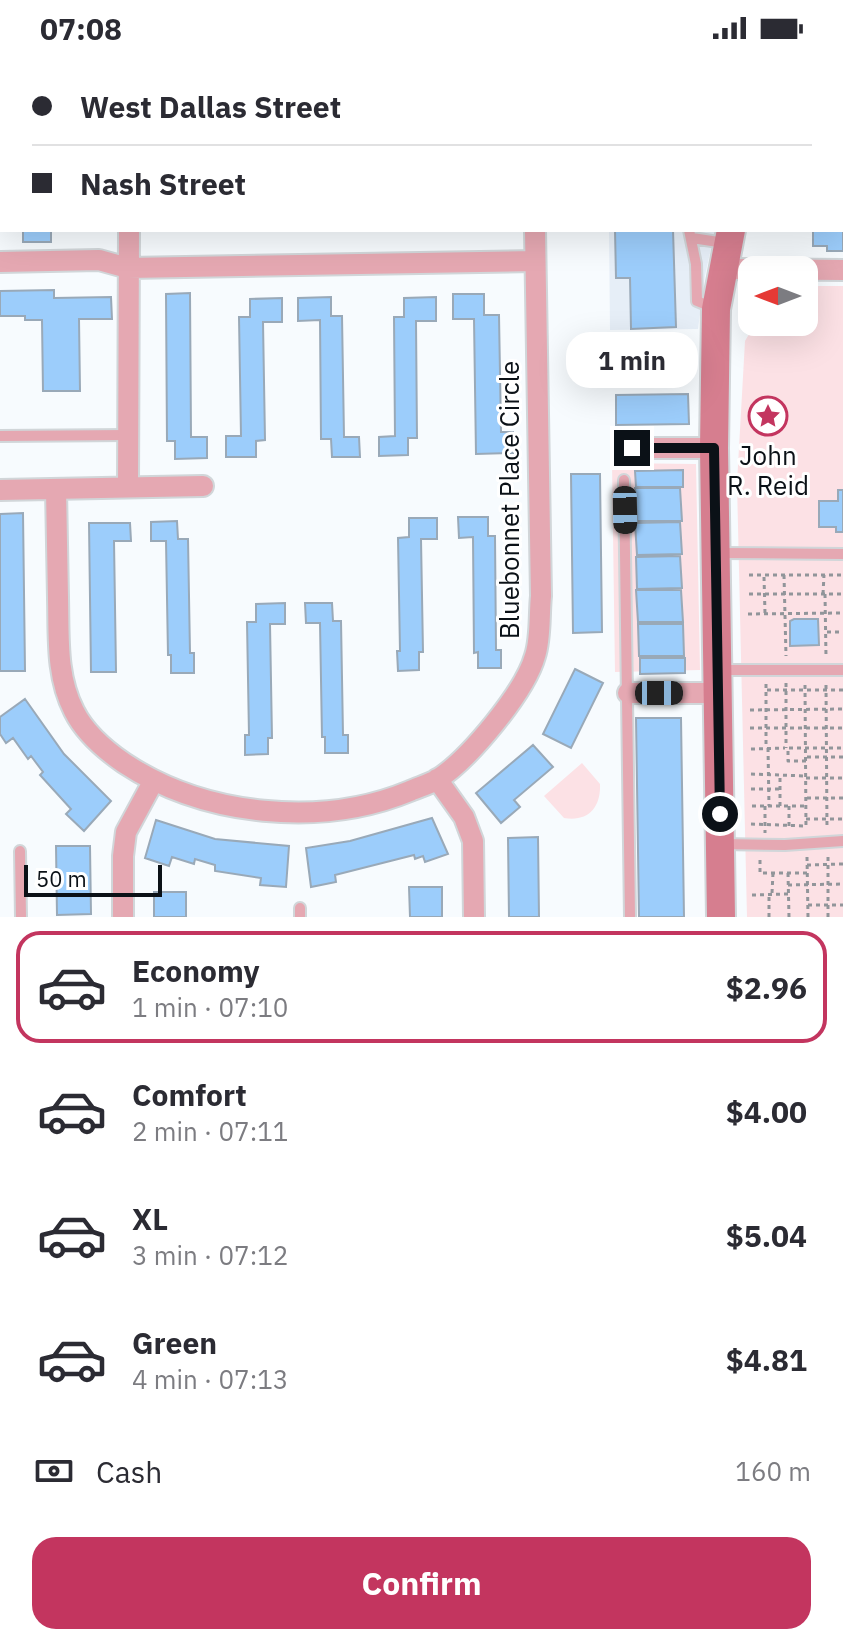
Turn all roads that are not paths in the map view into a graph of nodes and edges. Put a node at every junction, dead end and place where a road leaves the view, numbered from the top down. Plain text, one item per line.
1 (129, 232) edge
2 (535, 232) edge
3 (691, 234) edge
4 (726, 247) edge
5 (534, 261) junction
6 (0, 262) edge
7 (128, 268) junction
8 (843, 270) edge
9 (716, 309) junction
10 (128, 435) junction
11 (0, 436) edge
12 (632, 448) dead end
13 (714, 448) junction
14 (624, 480) dead end
15 (203, 486) dead end
16 (128, 487) junction
17 (56, 489) junction
18 (0, 490) edge
19 (716, 553) junction
20 (843, 554) edge
21 (843, 670) edge
22 (719, 682) junction
23 (628, 693) junction
24 (437, 779) junction
25 (153, 782) junction
26 (843, 841) edge
27 (720, 844) junction
28 (20, 851) dead end
29 (21, 917) edge
30 (123, 917) edge
31 (474, 917) edge
32 (630, 917) edge
33 (721, 917) edge

1 - 7 street
2 - 5 street, Bluebonnet Place Circle
3 - 4 lane
3 - 9 lane
4 - 8 street
4 - 9 main road
5 - 7 street
5 - 24 street, Bluebonnet Place Circle
6 - 7 street
7 - 10 street
9 - 13 main road
10 - 11 lane
10 - 16 street
12 - 13 street
13 - 19 main road
14 - 23 lane
15 - 16 street
16 - 17 street
17 - 18 street
17 - 25 street, Bluebonnet Place Circle
19 - 20 lane
19 - 22 main road
21 - 22 lane
22 - 23 street
22 - 27 main road
23 - 32 lane
24 - 25 street, Bluebonnet Place Circle
24 - 31 street
25 - 30 street
26 - 27 lane
27 - 33 main road
28 - 29 lane

